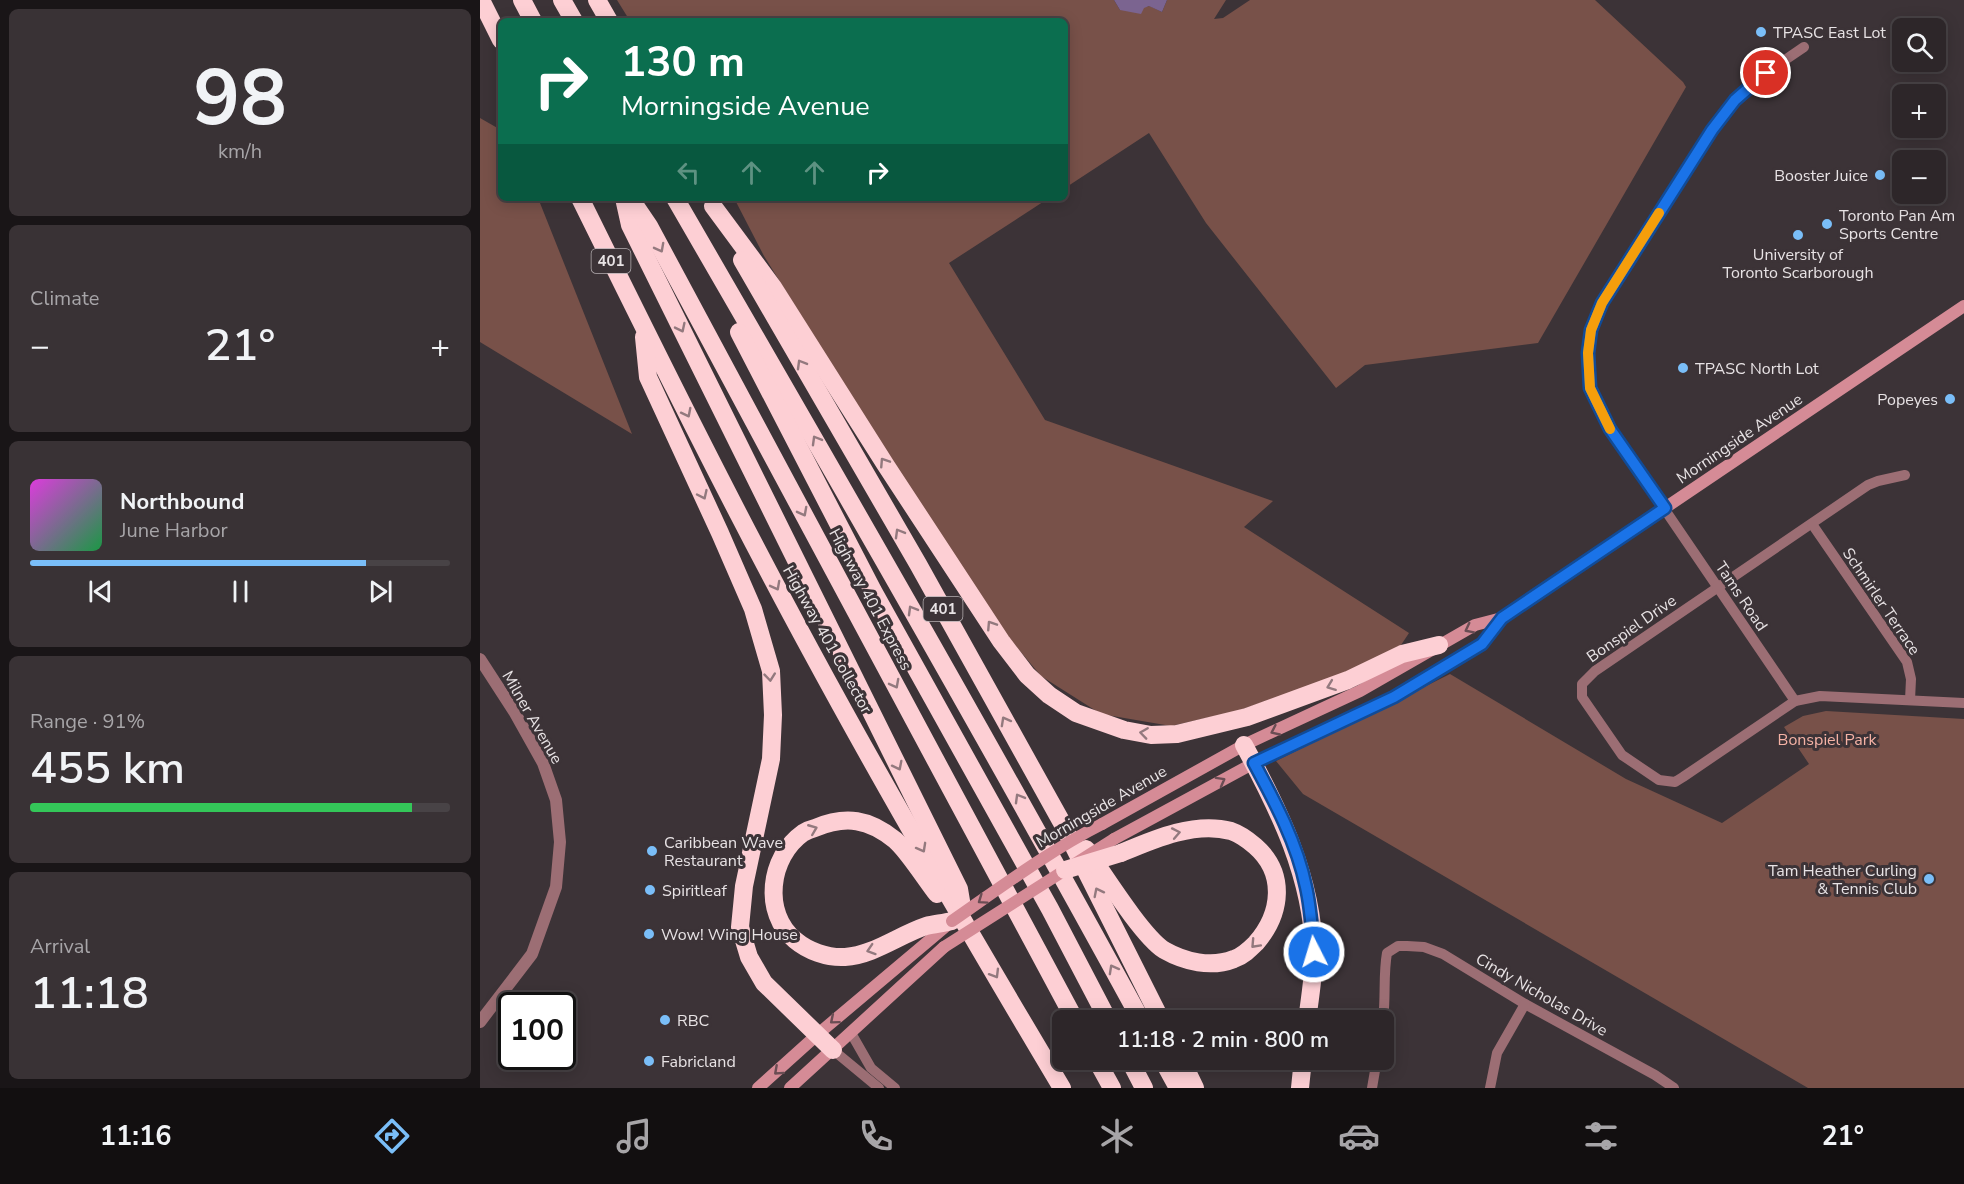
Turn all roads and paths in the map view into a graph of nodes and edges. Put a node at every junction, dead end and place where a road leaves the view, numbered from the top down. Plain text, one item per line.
1 (481, 0) edge
2 (522, 0) edge
3 (562, 0) edge
4 (597, 0) edge
5 (531, 18) edge
6 (572, 18) edge
7 (607, 18) edge
8 (498, 33) edge
9 (1804, 47) dead end
10 (581, 201) edge
11 (625, 201) edge
12 (632, 201) edge
13 (675, 201) edge
14 (675, 201) edge
15 (710, 202) edge
16 (1964, 306) edge
17 (642, 323) junction
18 (1905, 475) dead end
19 (1665, 508) junction
20 (1812, 524) junction
21 (1719, 588) junction
22 (1502, 618) junction
23 (1439, 645) junction
24 (480, 659) edge
25 (1911, 699) junction
26 (1795, 701) junction
27 (1964, 703) edge
28 (1245, 745) junction
29 (1254, 763) junction
30 (1061, 821) junction
31 (1118, 846) junction
32 (1065, 870) joint
33 (958, 922) junction
34 (931, 930) junction
35 (1525, 1004) junction
36 (1070, 1010) edge
37 (1103, 1010) edge
38 (1136, 1010) edge
39 (1156, 1010) edge
40 (1308, 1010) edge
41 (1384, 1010) edge
42 (480, 1023) edge
43 (851, 1033) junction
44 (818, 1034) junction
45 (833, 1050) junction
46 (1102, 1070) edge
47 (1135, 1070) edge
48 (1168, 1070) edge
49 (1186, 1070) edge
50 (1302, 1070) edge
51 (1375, 1070) edge
52 (758, 1088) edge
53 (790, 1088) edge
54 (879, 1088) edge
55 (895, 1088) edge
56 (1062, 1088) edge
57 (1112, 1088) edge
58 (1144, 1088) edge
59 (1178, 1088) edge
60 (1195, 1088) edge
61 (1300, 1088) edge
62 (1372, 1088) edge
63 (1490, 1088) edge
64 (1674, 1088) edge

1 - 8 highway
2 - 5 highway
3 - 6 highway
4 - 7 highway
9 - 19 street, Tams Road
10 - 17 highway, Highway 401 Collector / 401
11 -> 33 highway
12 -> 36 highway, Highway 401 Express
13 - 37 highway, Highway 401 Express
38 -> 14 highway
23 -> 15 highway
30 -> 15 highway, 401
16 - 19 main road, Morningside Avenue
17 -> 33 highway, Highway 401 Collector / 401
17 -> 44 highway
18 - 20 street, Bonspiel Drive
19 - 21 street, Tams Road
19 - 22 main road, Morningside Avenue
20 - 21 street, Bonspiel Drive
20 - 25 street, Schmirler Terrace
21 - 26 street, Tams Road
21 - 26 street, Bonspiel Drive
22 -> 23 main road, Morningside Avenue
22 - 29 main road, Morningside Avenue
23 -> 28 main road, Morningside Avenue
24 - 42 street, Milner Avenue
25 - 26 street, Bonspiel Drive
25 - 27 street, Bonspiel Drive
28 - 29 highway
28 -> 33 main road, Morningside Avenue, bridge
31 -> 29 main road, Morningside Avenue
29 - 40 highway
31 -> 30 highway
39 -> 30 highway, 401
31 - 32 highway, bridge
32 - 43 main road, bridge
33 - 34 highway
34 -> 33 highway
33 -> 56 highway, Highway 401 Collector / 401
34 -> 44 main road
35 - 41 street, Cindy Nicholas Drive
35 - 63 street
35 - 64 street, Cindy Nicholas Drive
43 - 45 main road
43 - 55 street
44 - 45 highway
44 -> 52 main road
45 - 53 main road
45 - 54 street
46 - 57 highway
47 - 58 highway
48 - 59 highway
49 - 60 highway
50 - 61 highway
51 - 62 street

